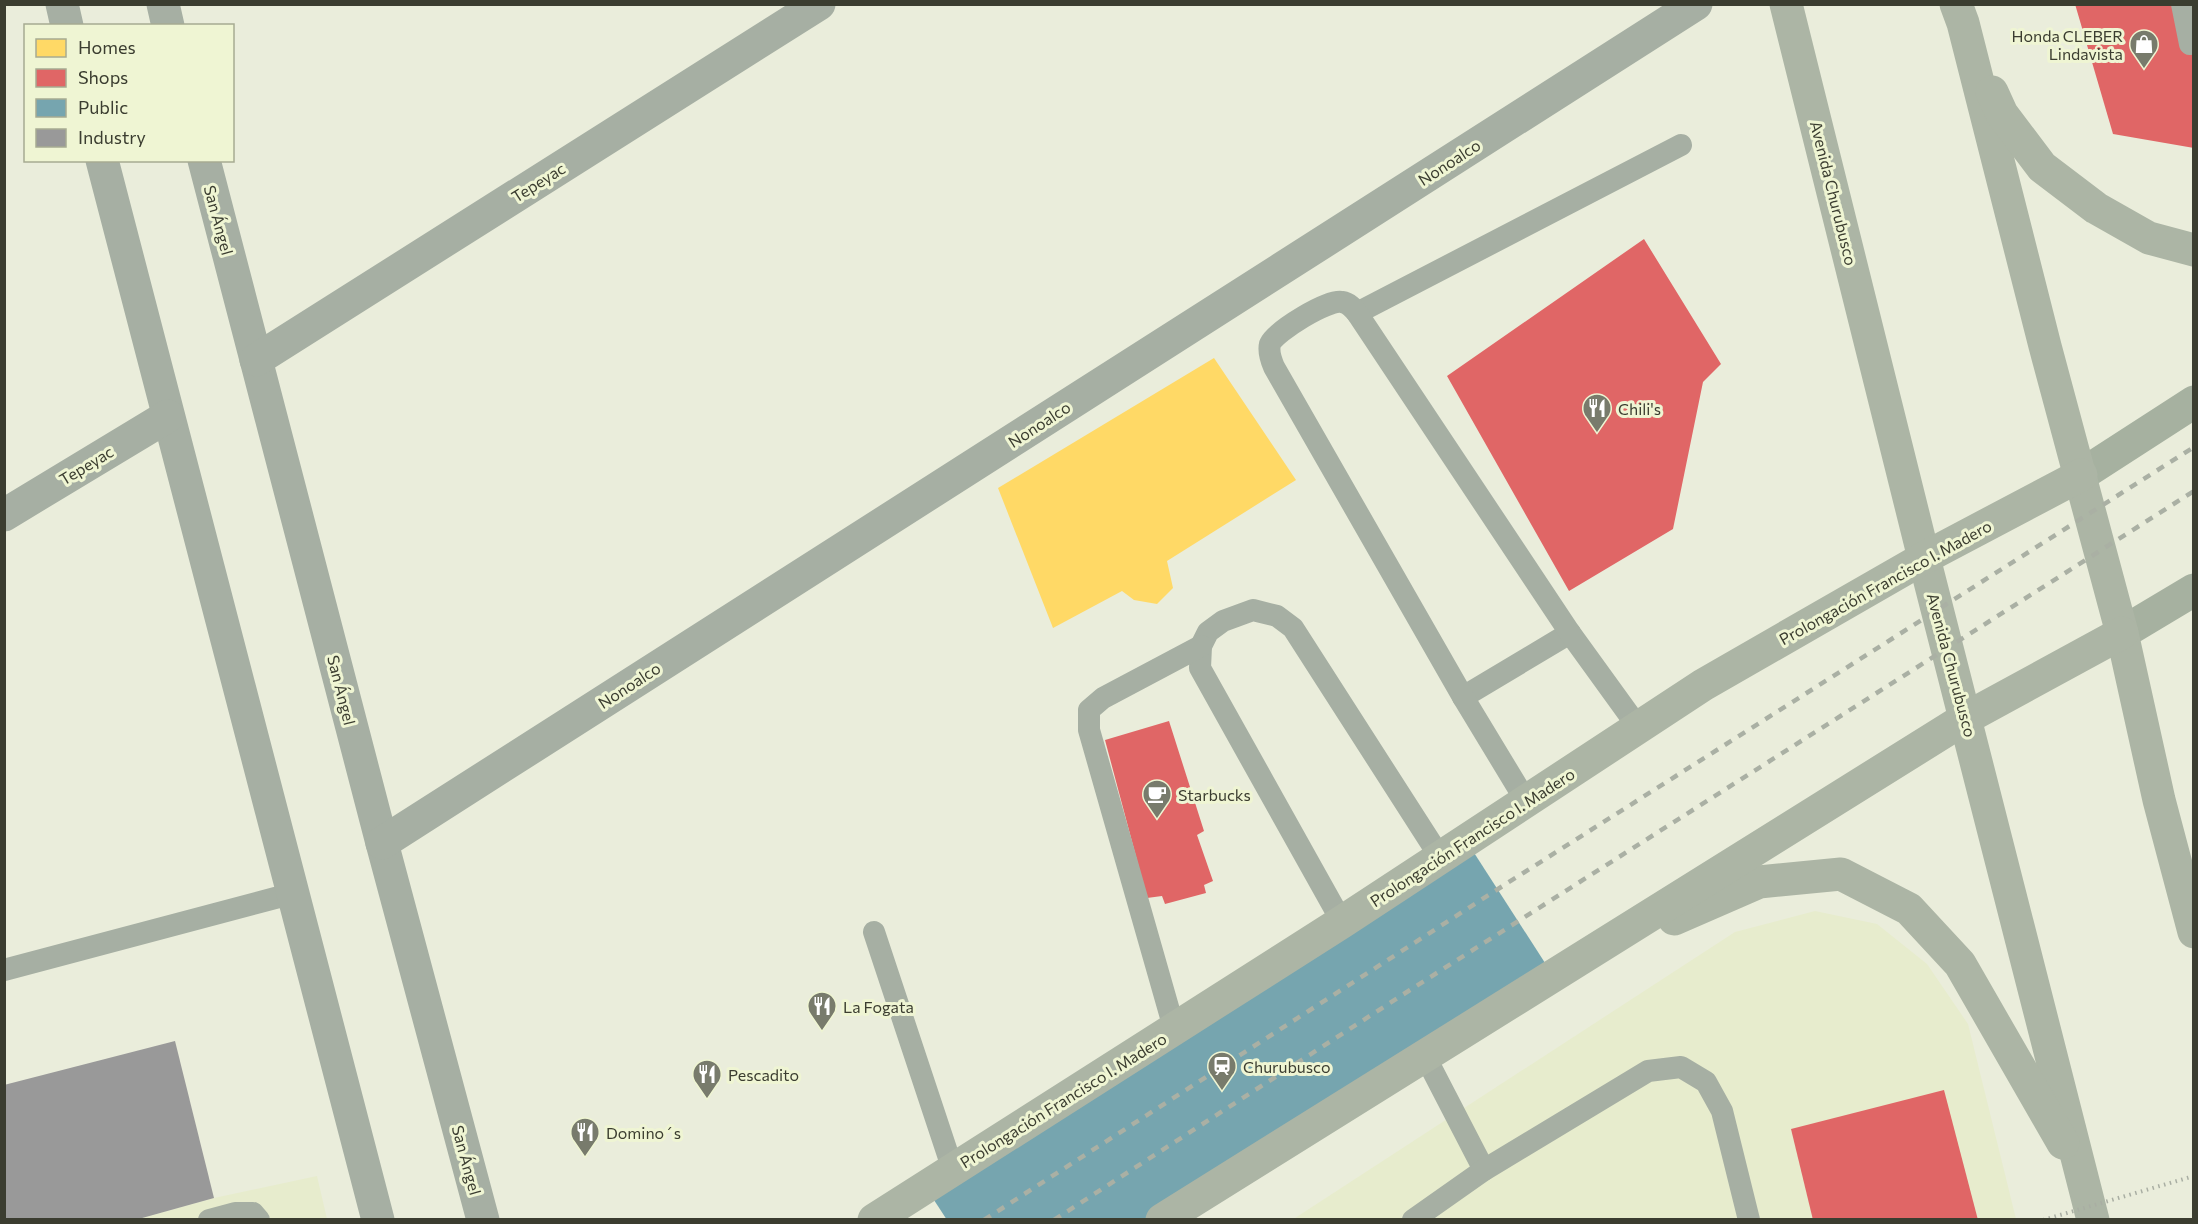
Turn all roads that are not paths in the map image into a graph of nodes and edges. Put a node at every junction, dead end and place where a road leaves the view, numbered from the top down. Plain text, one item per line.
1 (62, 4) edge
2 (163, 4) edge
3 (819, 4) edge
4 (1696, 4) edge
5 (1786, 4) edge
6 (2182, 4) edge
7 (1959, 14) edge
8 (67, 24) edge
9 (168, 24) edge
10 (2193, 43) edge
11 (1681, 145) dead end
12 (103, 162) edge
13 (205, 162) edge
14 (2193, 250) edge
15 (1358, 313) junction
16 (256, 360) junction
17 (2193, 402) edge
18 (168, 416) junction
19 (2081, 475) junction
20 (4, 515) edge
21 (1924, 558) junction
22 (2193, 590) edge
23 (1570, 633) junction
24 (2122, 633) junction
25 (1201, 646) junction
26 (1463, 697) junction
27 (1966, 718) junction
28 (1638, 727) junction
29 (1526, 801) junction
30 (382, 843) junction
31 (1440, 857) junction
32 (2184, 861) edge
33 (294, 893) junction
34 (1342, 922) junction
35 (874, 932) dead end
36 (2193, 932) edge
37 (1578, 960) junction
38 (4, 970) edge
39 (1174, 1028) junction
40 (1425, 1056) junction
41 (953, 1170) junction
42 (1484, 1170) junction
43 (2083, 1178) junction
44 (209, 1220) edge
45 (259, 1220) edge
46 (378, 1220) edge
47 (483, 1220) edge
48 (874, 1220) edge
49 (1162, 1220) edge
50 (1413, 1220) edge
51 (1749, 1220) edge
52 (2093, 1220) edge

1 - 8 street
2 - 9 street
3 - 16 street, Tepeyac
4 - 30 street, Nonoalco
5 - 21 highway, Avenida Churubusco
6 - 10 lane
7 - 14 highway
7 - 19 highway
11 - 15 lane
12 - 18 street
13 - 16 street, San Ángel
15 - 23 lane
15 - 26 lane
16 - 30 street, San Ángel
17 - 19 main road
18 - 20 street, Tepeyac
18 - 33 street
19 - 21 highway, Prolongación Francisco I. Madero
19 - 24 highway
21 - 27 highway, Avenida Churubusco
21 - 28 highway, Prolongación Francisco I. Madero
22 - 24 main road
23 - 26 lane
23 - 28 lane
24 - 27 highway
24 - 32 highway
25 - 31 lane
25 - 34 lane
25 - 39 lane
26 - 29 lane
27 - 37 highway
27 - 43 highway, Avenida Churubusco
28 - 29 highway, Prolongación Francisco I. Madero
29 - 31 highway, Prolongación Francisco I. Madero
30 - 47 street, San Ángel
31 - 34 highway, Prolongación Francisco I. Madero
32 - 36 highway
33 - 38 lane
33 - 46 street
34 - 39 highway, Prolongación Francisco I. Madero
35 - 41 lane
37 - 40 highway
37 - 43 highway
39 - 41 highway, Prolongación Francisco I. Madero
40 - 42 lane
40 - 49 highway
41 - 48 highway, Prolongación Francisco I. Madero
42 - 50 lane
42 - 51 lane
43 - 52 highway, Avenida Churubusco
44 - 45 lane

